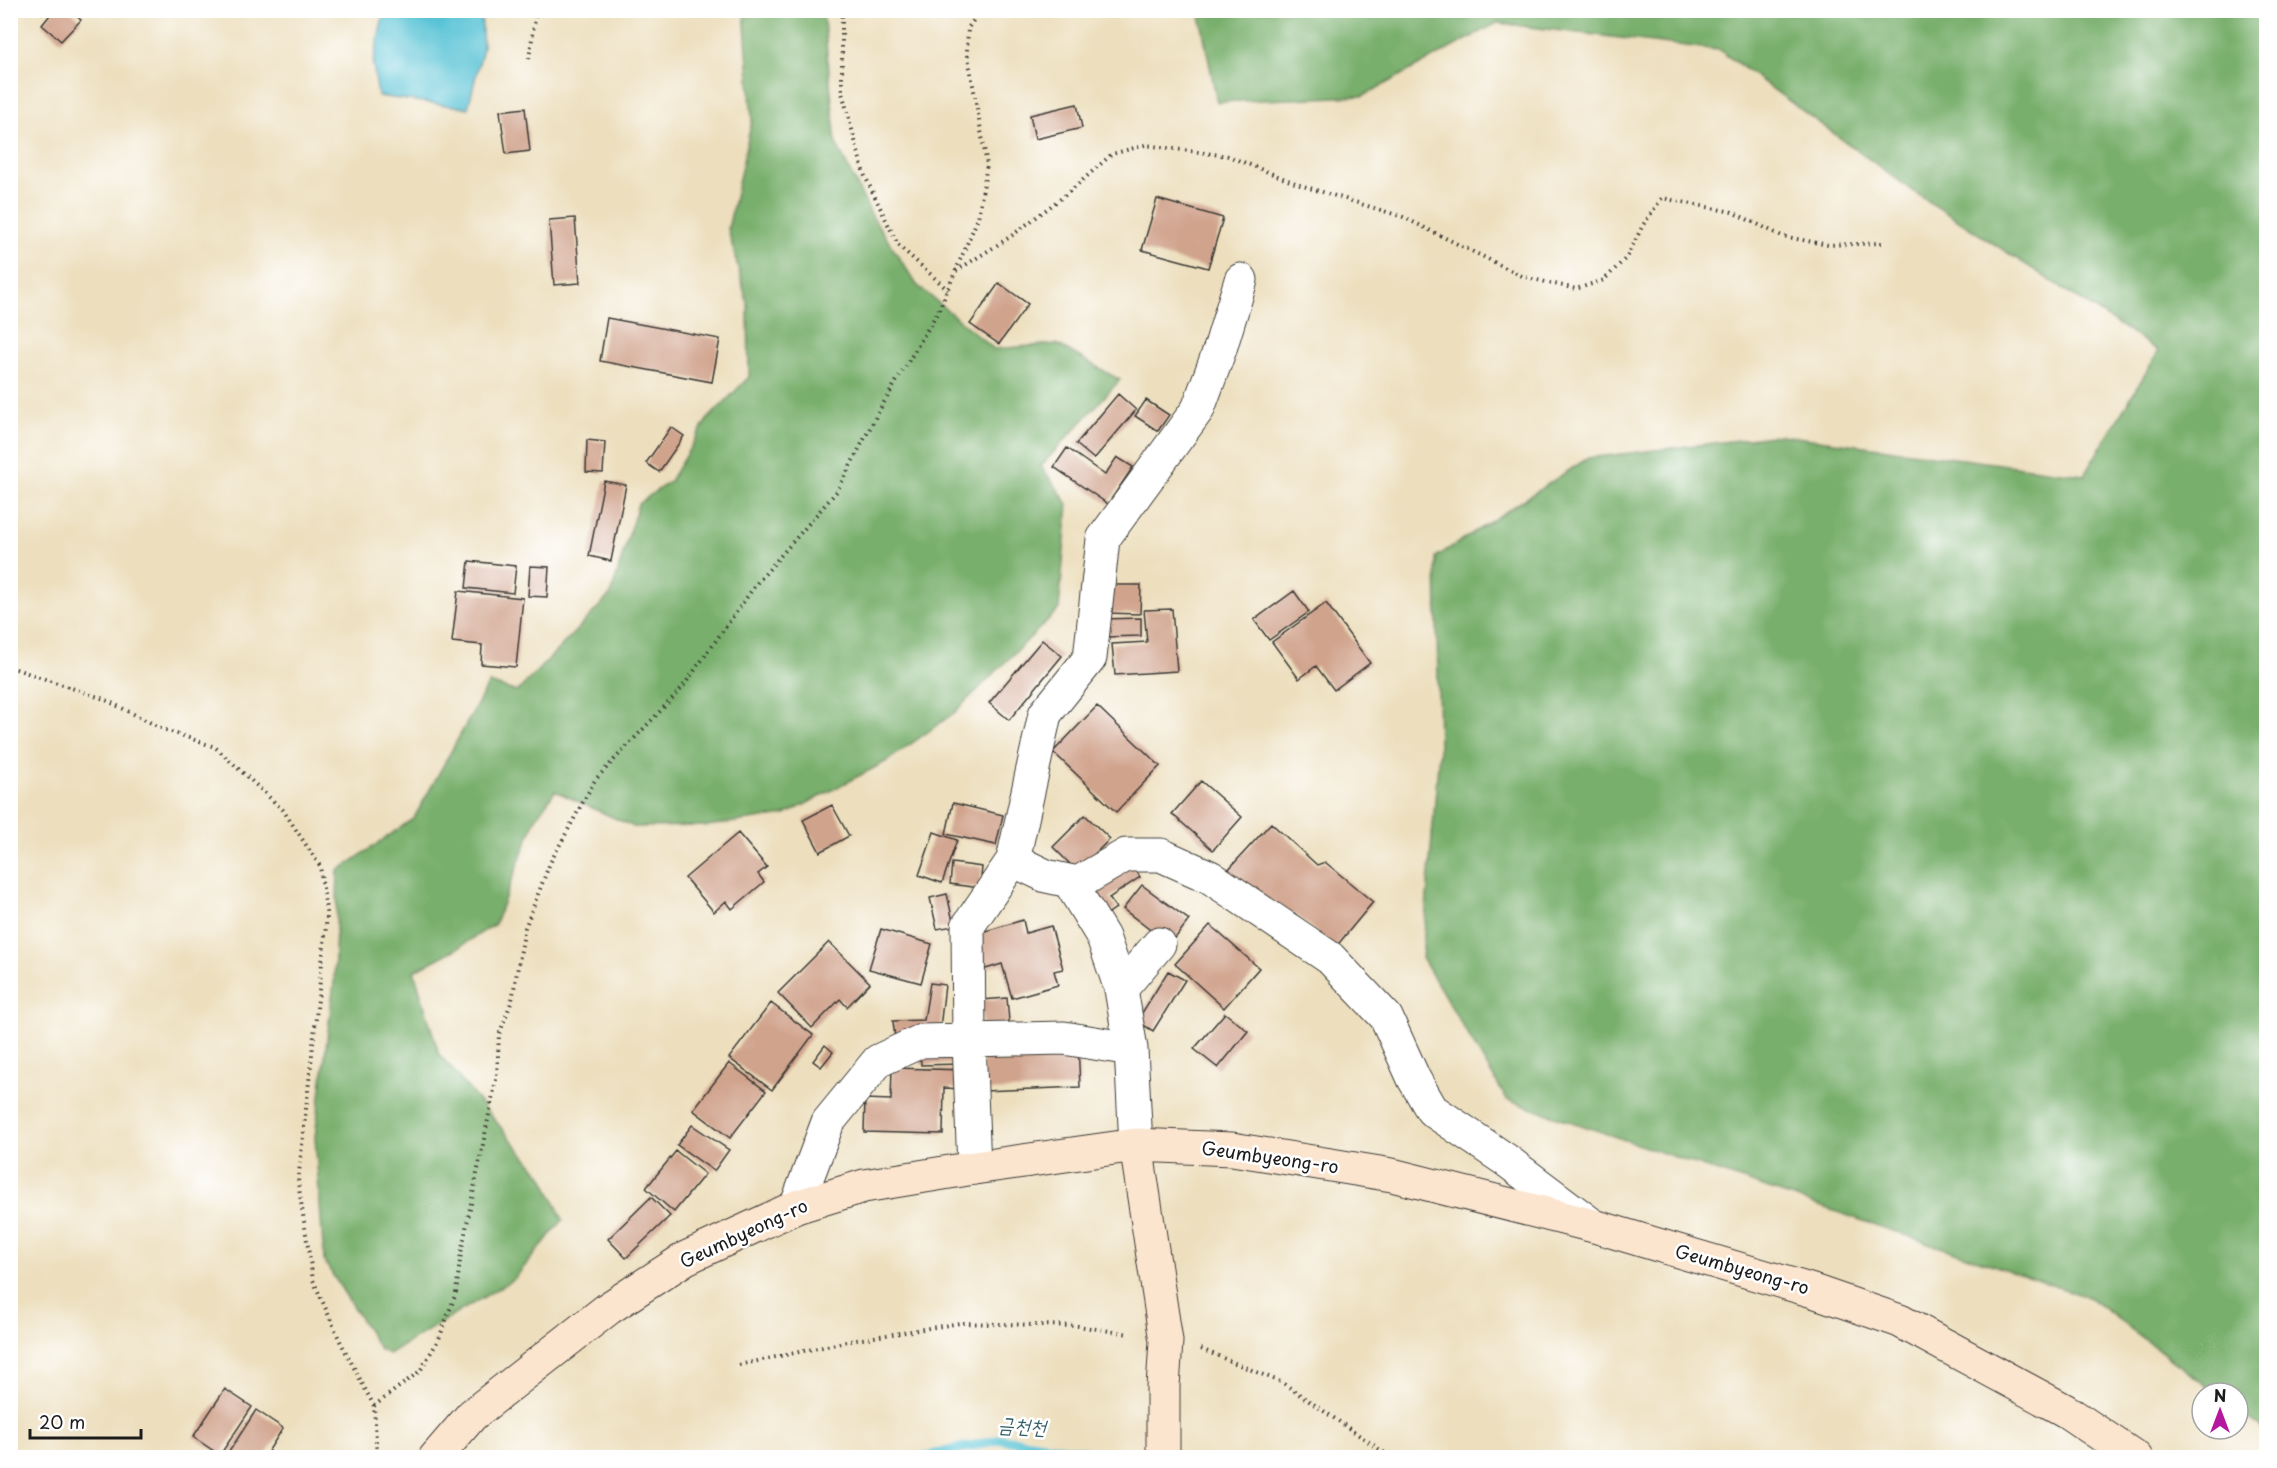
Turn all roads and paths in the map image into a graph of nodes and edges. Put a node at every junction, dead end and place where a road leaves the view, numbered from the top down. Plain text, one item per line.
1 (535, 10) edge
2 (842, 10) edge
3 (981, 10) edge
4 (529, 59) dead end
5 (1882, 243) dead end
6 (956, 272) junction
7 (1241, 280) dead end
8 (948, 290) junction
9 (10, 667) edge
10 (1012, 860) junction
11 (1069, 881) junction
12 (1159, 944) dead end
13 (1121, 989) junction
14 (969, 1041) junction
15 (1131, 1049) junction
16 (1136, 1145) junction
17 (974, 1167) junction
18 (796, 1207) junction
19 (1593, 1226) junction
20 (1166, 1341) junction
21 (739, 1365) dead end
22 (374, 1406) junction
23 (377, 1458) edge
24 (435, 1458) edge
25 (1163, 1458) edge
26 (1392, 1458) edge
27 (2136, 1458) edge

1 - 4 path
2 - 8 path
3 - 6 path
5 - 6 path
6 - 8 path
7 - 10 street
8 - 22 path
9 - 22 path
10 - 11 street
10 - 14 street
11 - 13 street
11 - 19 street
12 - 13 street
13 - 15 street
14 - 15 street
14 - 17 street
14 - 18 street
15 - 16 street
16 - 17 street, Geumbyeong-ro
16 - 19 street, Geumbyeong-ro
16 - 20 street
17 - 18 street, Geumbyeong-ro
18 - 24 street, Geumbyeong-ro
19 - 27 street, Geumbyeong-ro
20 - 21 path
20 - 25 street
20 - 26 path
22 - 23 path

